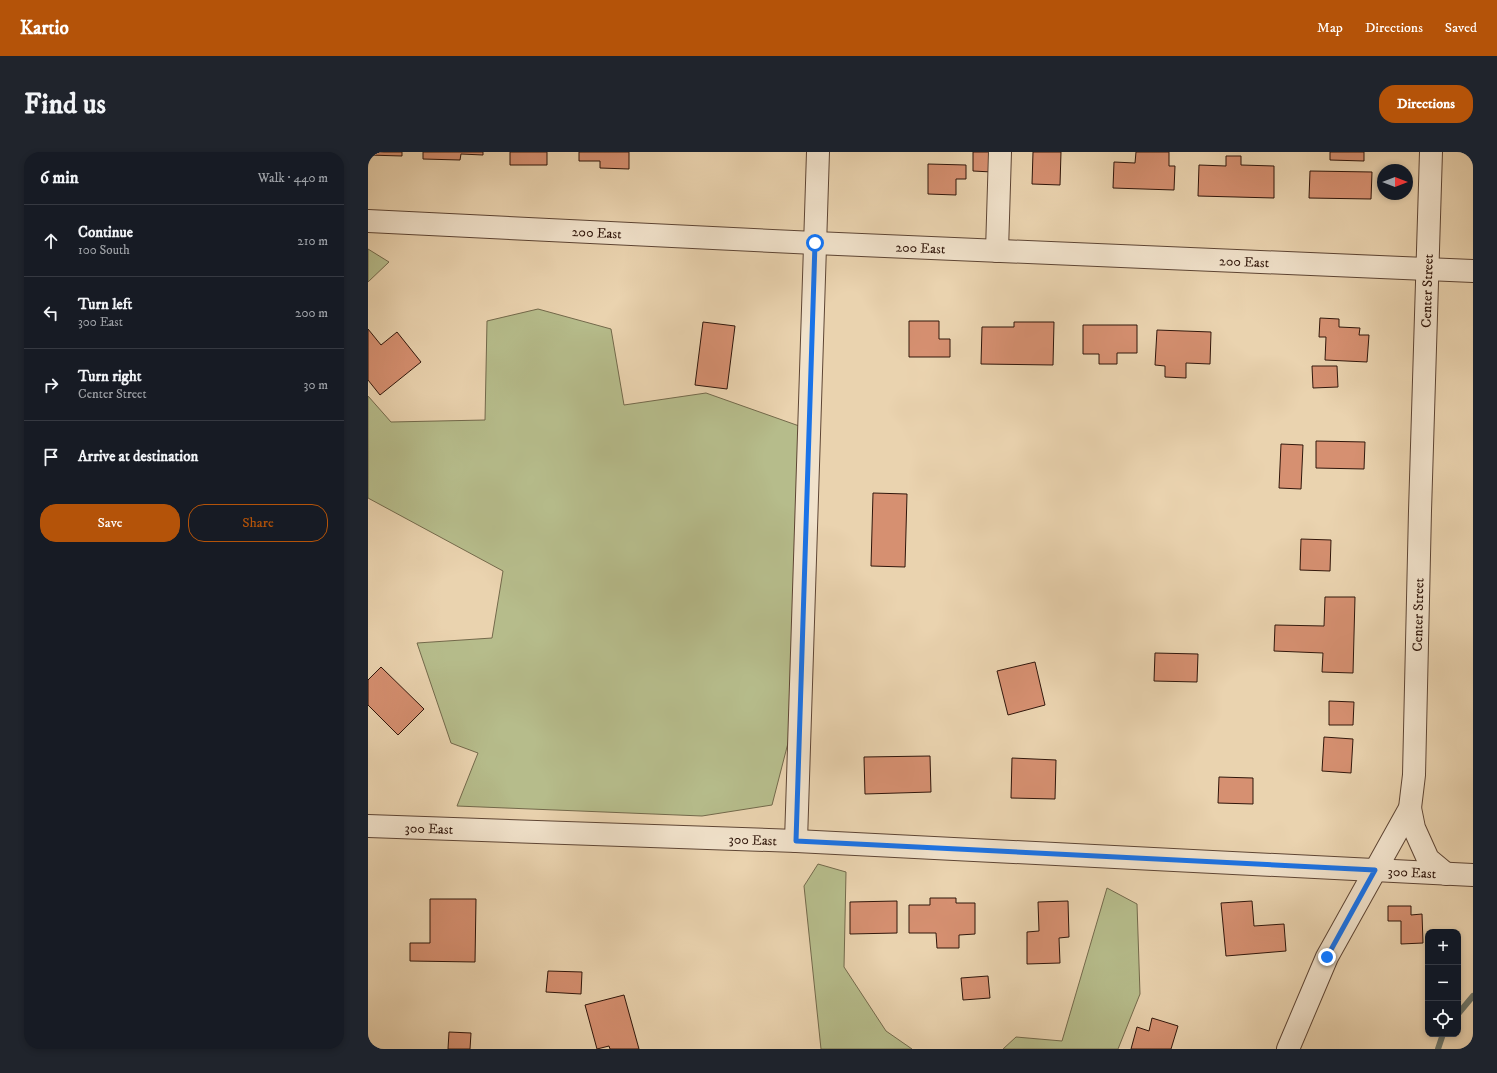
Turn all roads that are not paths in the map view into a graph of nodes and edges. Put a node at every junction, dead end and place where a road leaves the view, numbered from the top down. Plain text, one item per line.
1 (818, 152) edge
2 (1000, 152) edge
3 (1431, 152) edge
4 (368, 222) edge
5 (815, 243) junction
6 (997, 251) junction
7 (1427, 269) junction
8 (1473, 271) edge
9 (1410, 808) junction
10 (368, 826) edge
11 (796, 841) junction
12 (1375, 870) junction
13 (1446, 874) junction
14 (1473, 875) edge
15 (1288, 1049) edge

1 - 5 street
2 - 6 street
3 - 7 street, Center Street
4 - 5 street, 200 East
5 - 6 street, 200 East
5 - 11 street
6 - 7 street, 200 East
7 - 8 street, 200 East
7 - 9 street, Center Street
9 - 12 street, Center Street
9 - 13 street
10 - 11 street, 300 East
11 - 12 street, 300 East
12 - 13 street, 300 East
12 - 15 street, Center Street
13 - 14 street, 300 East

